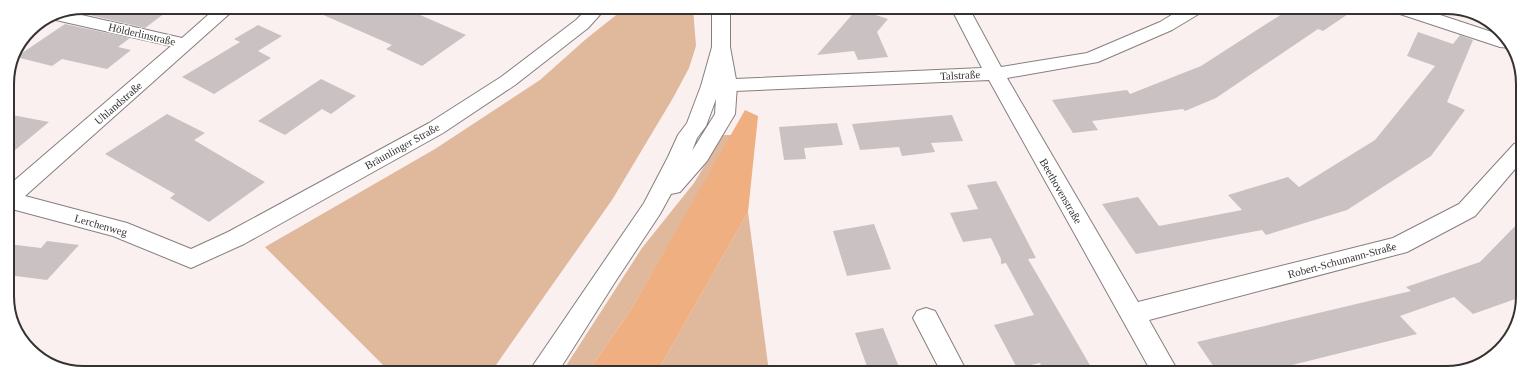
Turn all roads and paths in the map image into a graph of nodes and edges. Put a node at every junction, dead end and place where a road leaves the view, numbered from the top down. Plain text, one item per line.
1 (220, 14) edge
2 (591, 14) edge
3 (721, 14) edge
4 (963, 14) edge
5 (1186, 14) edge
6 (1418, 14) edge
7 (65, 17) edge
8 (1500, 41) edge
9 (185, 44) junction
10 (994, 74) junction
11 (719, 86) junction
12 (1516, 155) edge
13 (14, 194) edge
14 (14, 201) edge
15 (191, 259) joint
16 (1131, 314) junction
17 (926, 318) dead end
18 (547, 366) edge
19 (951, 366) edge
20 (1162, 366) edge

1 - 9 street, Uhlandstraße
2 - 15 street, Bräunlinger Straße
3 - 11 street
4 - 10 street, Beethovenstraße
5 - 10 street, Talstraße
6 - 8 street
7 - 9 street, Hölderlinstraße
9 - 13 street, Uhlandstraße
10 - 11 street, Talstraße
10 - 16 street, Beethovenstraße
11 - 18 street
12 - 16 street, Robert-Schumann-Straße
14 - 15 street, Lerchenweg
16 - 20 street, Beethovenstraße
17 - 19 street

